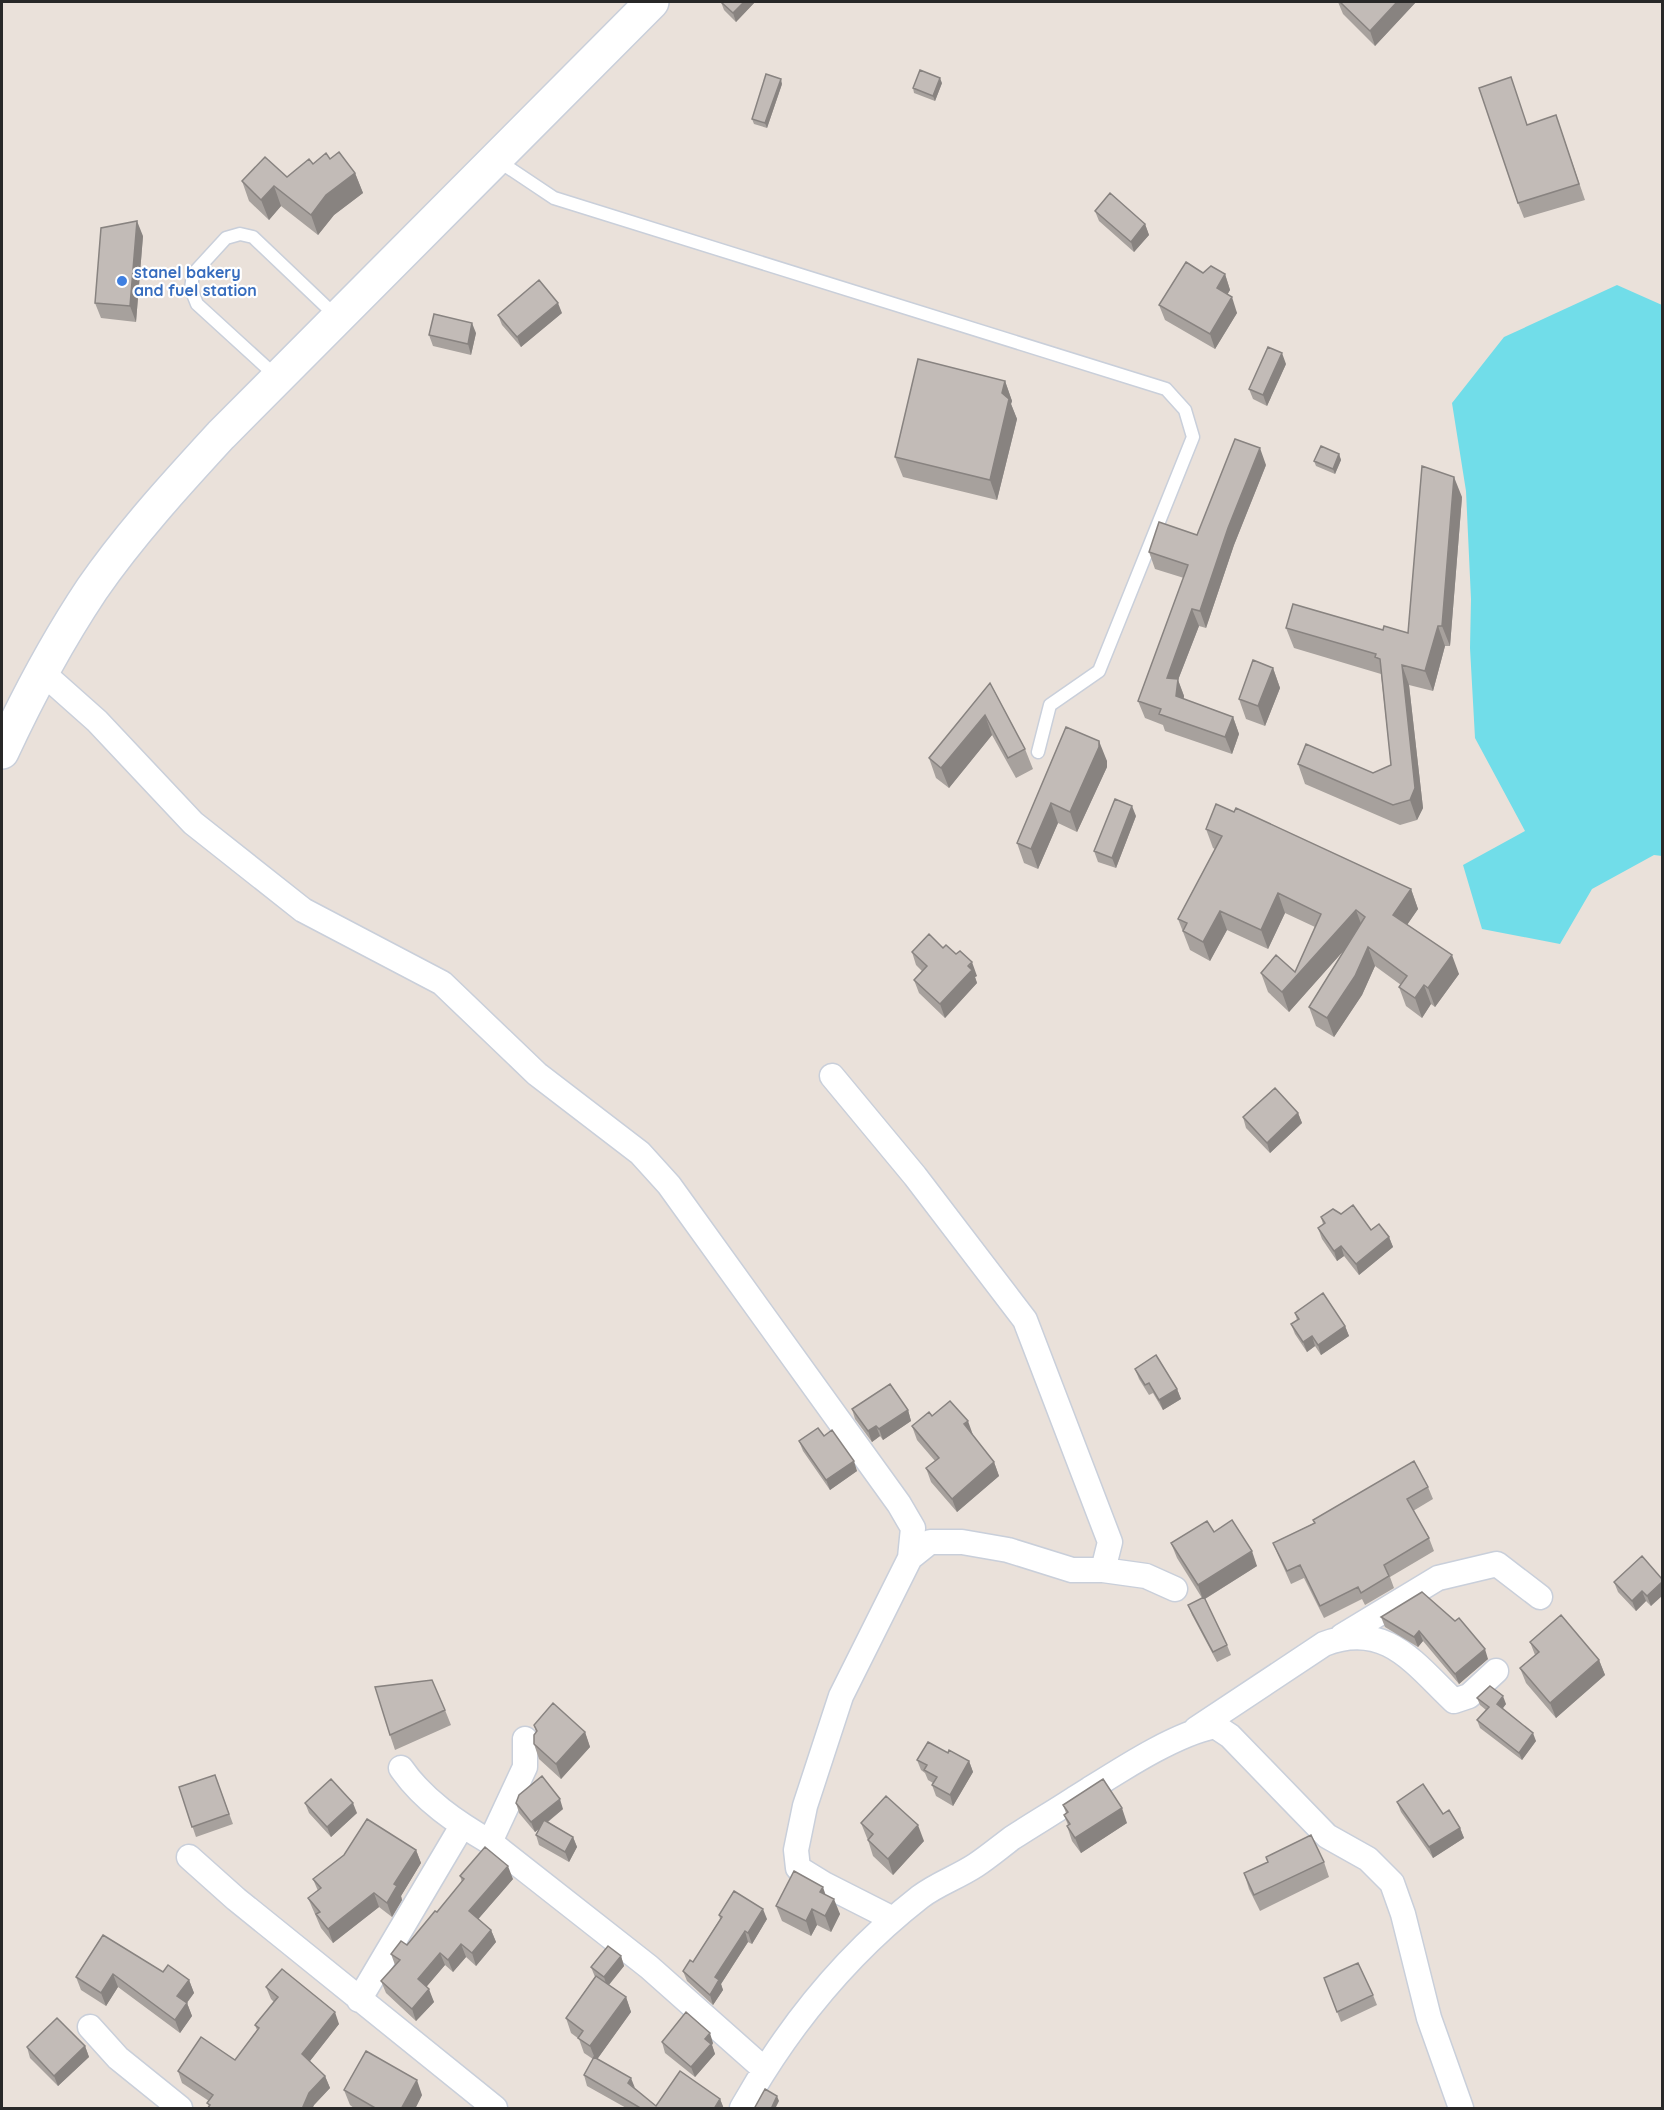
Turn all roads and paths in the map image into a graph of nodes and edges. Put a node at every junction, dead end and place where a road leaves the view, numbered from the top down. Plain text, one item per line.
1 (652, 2) edge
2 (496, 159) junction
3 (338, 318) junction
4 (278, 378) junction
5 (43, 673) junction
6 (2, 752) edge
7 (1038, 752) dead end
8 (832, 1076) dead end
9 (910, 1558) junction
10 (1103, 1570) junction
11 (1175, 1589) dead end
12 (1540, 1597) dead end
13 (1340, 1638) junction
14 (1496, 1671) dead end
15 (1194, 1730) junction
16 (525, 1739) dead end
17 (401, 1768) dead end
18 (462, 1826) junction
19 (490, 1842) junction
20 (189, 1857) dead end
21 (893, 1919) junction
22 (359, 2000) junction
23 (90, 2027) dead end
24 (764, 2069) junction
25 (180, 2109) edge
26 (495, 2109) edge
27 (742, 2109) edge
28 (1461, 2109) edge

1 - 2 main road
2 - 3 main road
2 - 7 lane
3 - 4 main road
3 - 4 lane
4 - 5 main road
5 - 6 main road
5 - 9 street
8 - 10 street
9 - 10 street
9 - 21 street
10 - 11 street
12 - 13 street
13 - 14 street
13 - 15 street
15 - 21 street
15 - 28 street
16 - 19 street
17 - 18 street
18 - 19 street
18 - 22 street
19 - 24 street
20 - 22 street
21 - 24 street
22 - 26 street
23 - 25 street
24 - 27 street

